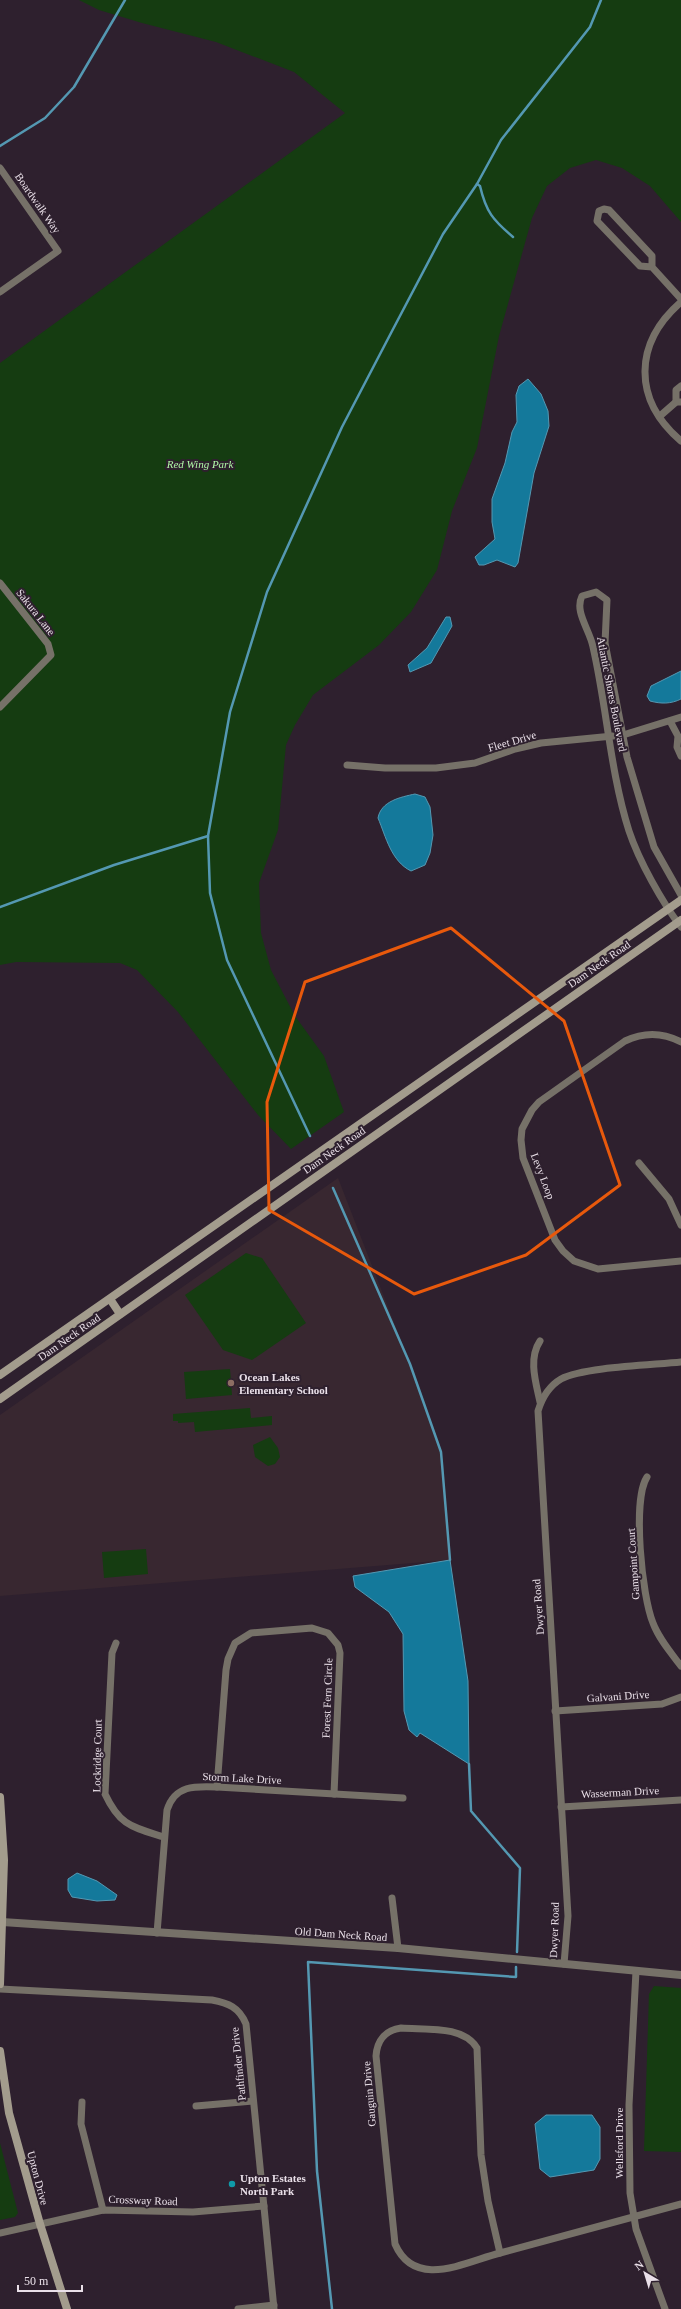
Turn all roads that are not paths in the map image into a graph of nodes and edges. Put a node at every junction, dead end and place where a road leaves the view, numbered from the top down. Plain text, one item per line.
1 (0, 168) edge
2 (652, 267) junction
3 (0, 292) edge
4 (681, 300) edge
5 (681, 386) edge
6 (678, 402) edge
7 (660, 416) junction
8 (681, 441) edge
9 (0, 583) edge
10 (0, 707) edge
11 (681, 717) edge
12 (670, 722) junction
13 (623, 735) junction
14 (609, 736) junction
15 (680, 737) edge
16 (681, 756) edge
17 (347, 765) dead end
18 (681, 895) edge
19 (681, 900) edge
20 (668, 909) junction
21 (680, 923) edge
22 (681, 1042) edge
23 (639, 1163) dead end
24 (681, 1225) edge
25 (681, 1261) edge
26 (110, 1298) junction
27 (120, 1314) junction
28 (540, 1341) dead end
29 (681, 1362) edge
30 (0, 1375) edge
31 (0, 1399) edge
32 (540, 1402) junction
33 (647, 1477) dead end
34 (116, 1643) dead end
35 (681, 1666) edge
36 (681, 1698) edge
37 (555, 1711) junction
38 (217, 1787) junction
39 (334, 1794) junction
40 (0, 1796) edge
41 (403, 1798) dead end
42 (681, 1800) edge
43 (561, 1806) junction
44 (164, 1836) junction
45 (392, 1898) dead end
46 (1, 1922) edge
47 (157, 1933) junction
48 (398, 1948) junction
49 (564, 1964) junction
50 (636, 1971) junction
51 (681, 1974) edge
52 (0, 1984) edge
53 (0, 1989) edge
54 (0, 2051) edge
55 (253, 2101) junction
56 (82, 2102) dead end
57 (196, 2106) dead end
58 (681, 2204) edge
59 (264, 2206) junction
60 (103, 2210) junction
61 (633, 2216) junction
62 (40, 2224) junction
63 (0, 2233) edge
64 (500, 2253) junction
65 (274, 2307) edge
66 (67, 2309) edge
67 (238, 2309) edge
68 (665, 2309) edge

1 - 3 street, Boardwalk Way
2 - 2 street
2 - 4 street
4 - 7 street
5 - 6 street
6 - 7 street
7 - 8 street
9 - 10 street, Sakura Lane
11 - 12 street, Fleet Drive
12 - 13 street, Fleet Drive
12 - 15 street
13 - 14 street, Fleet Drive
13 - 14 street, Atlantic Shores Boulevard
13 - 18 street, Atlantic Shores Boulevard
14 - 17 street, Fleet Drive
14 - 20 street, Atlantic Shores Boulevard
15 - 16 street
19 - 20 main road, Dam Neck Road
20 - 21 street
20 - 26 main road, Dam Neck Road
21 - 27 main road, Dam Neck Road
22 - 25 street, Levy Loop
23 - 24 street
26 - 27 main road
26 - 30 main road, Dam Neck Road
27 - 31 main road, Dam Neck Road
28 - 32 street
29 - 32 street, Dwyer Road
32 - 37 street, Dwyer Road
33 - 35 street, Gampoint Court
34 - 44 street, Lockridge Court
36 - 37 street, Galvani Drive
37 - 43 street, Dwyer Road
38 - 39 street, Storm Lake Drive
38 - 39 street, Forest Fern Circle
38 - 44 street, Storm Lake Drive
39 - 41 street, Storm Lake Drive
40 - 46 main road
42 - 43 street, Wasserman Drive
43 - 49 street, Dwyer Road
44 - 47 street, Storm Lake Drive
45 - 48 street
46 - 47 street, Old Dam Neck Road
46 - 52 main road
47 - 48 street, Old Dam Neck Road
48 - 49 street, Old Dam Neck Road
49 - 50 street, Old Dam Neck Road
50 - 51 street, Old Dam Neck Road
50 - 61 street, Wellsford Drive
53 - 55 street, Pathfinder Drive
54 - 62 main road, Upton Drive
55 - 57 street
55 - 59 street, Pathfinder Drive
56 - 60 street
58 - 61 street, Gauguin Drive
59 - 60 street, Crossway Road
59 - 65 street, Pathfinder Drive
60 - 62 street, Crossway Road
61 - 64 street, Gauguin Drive
61 - 68 street, Wellsford Drive
62 - 63 street, Crossway Road
62 - 66 main road, Upton Drive
64 - 64 street, Gauguin Drive
65 - 67 street

